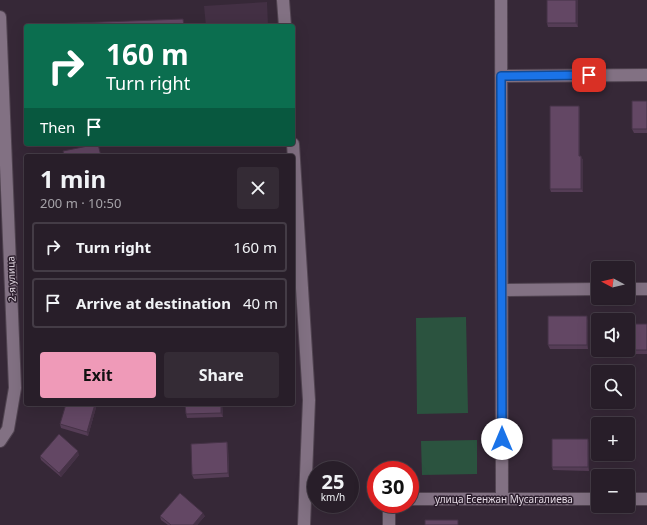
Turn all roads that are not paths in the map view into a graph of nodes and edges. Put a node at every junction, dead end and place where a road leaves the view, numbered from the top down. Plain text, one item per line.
1 (283, 0) edge
2 (501, 0) edge
3 (0, 17) edge
4 (285, 24) edge
5 (647, 75) edge
6 (501, 76) junction
7 (295, 176) edge
8 (635, 289) edge
9 (647, 289) edge
10 (502, 290) junction
11 (591, 290) edge
12 (0, 442) edge
13 (419, 499) edge
14 (502, 499) junction
15 (591, 499) edge
16 (635, 499) edge
17 (647, 499) edge
18 (389, 513) edge
19 (304, 525) edge
20 (389, 525) edge

1 - 4 street
2 - 6 street
3 - 12 street, 2-я улица
5 - 6 street
6 - 10 street
7 - 19 street
8 - 9 street
10 - 11 street
10 - 14 street
13 - 14 street, улица Есенжан Мусагалиева
14 - 15 street, улица Есенжан Мусагалиева
16 - 17 street
18 - 20 street

